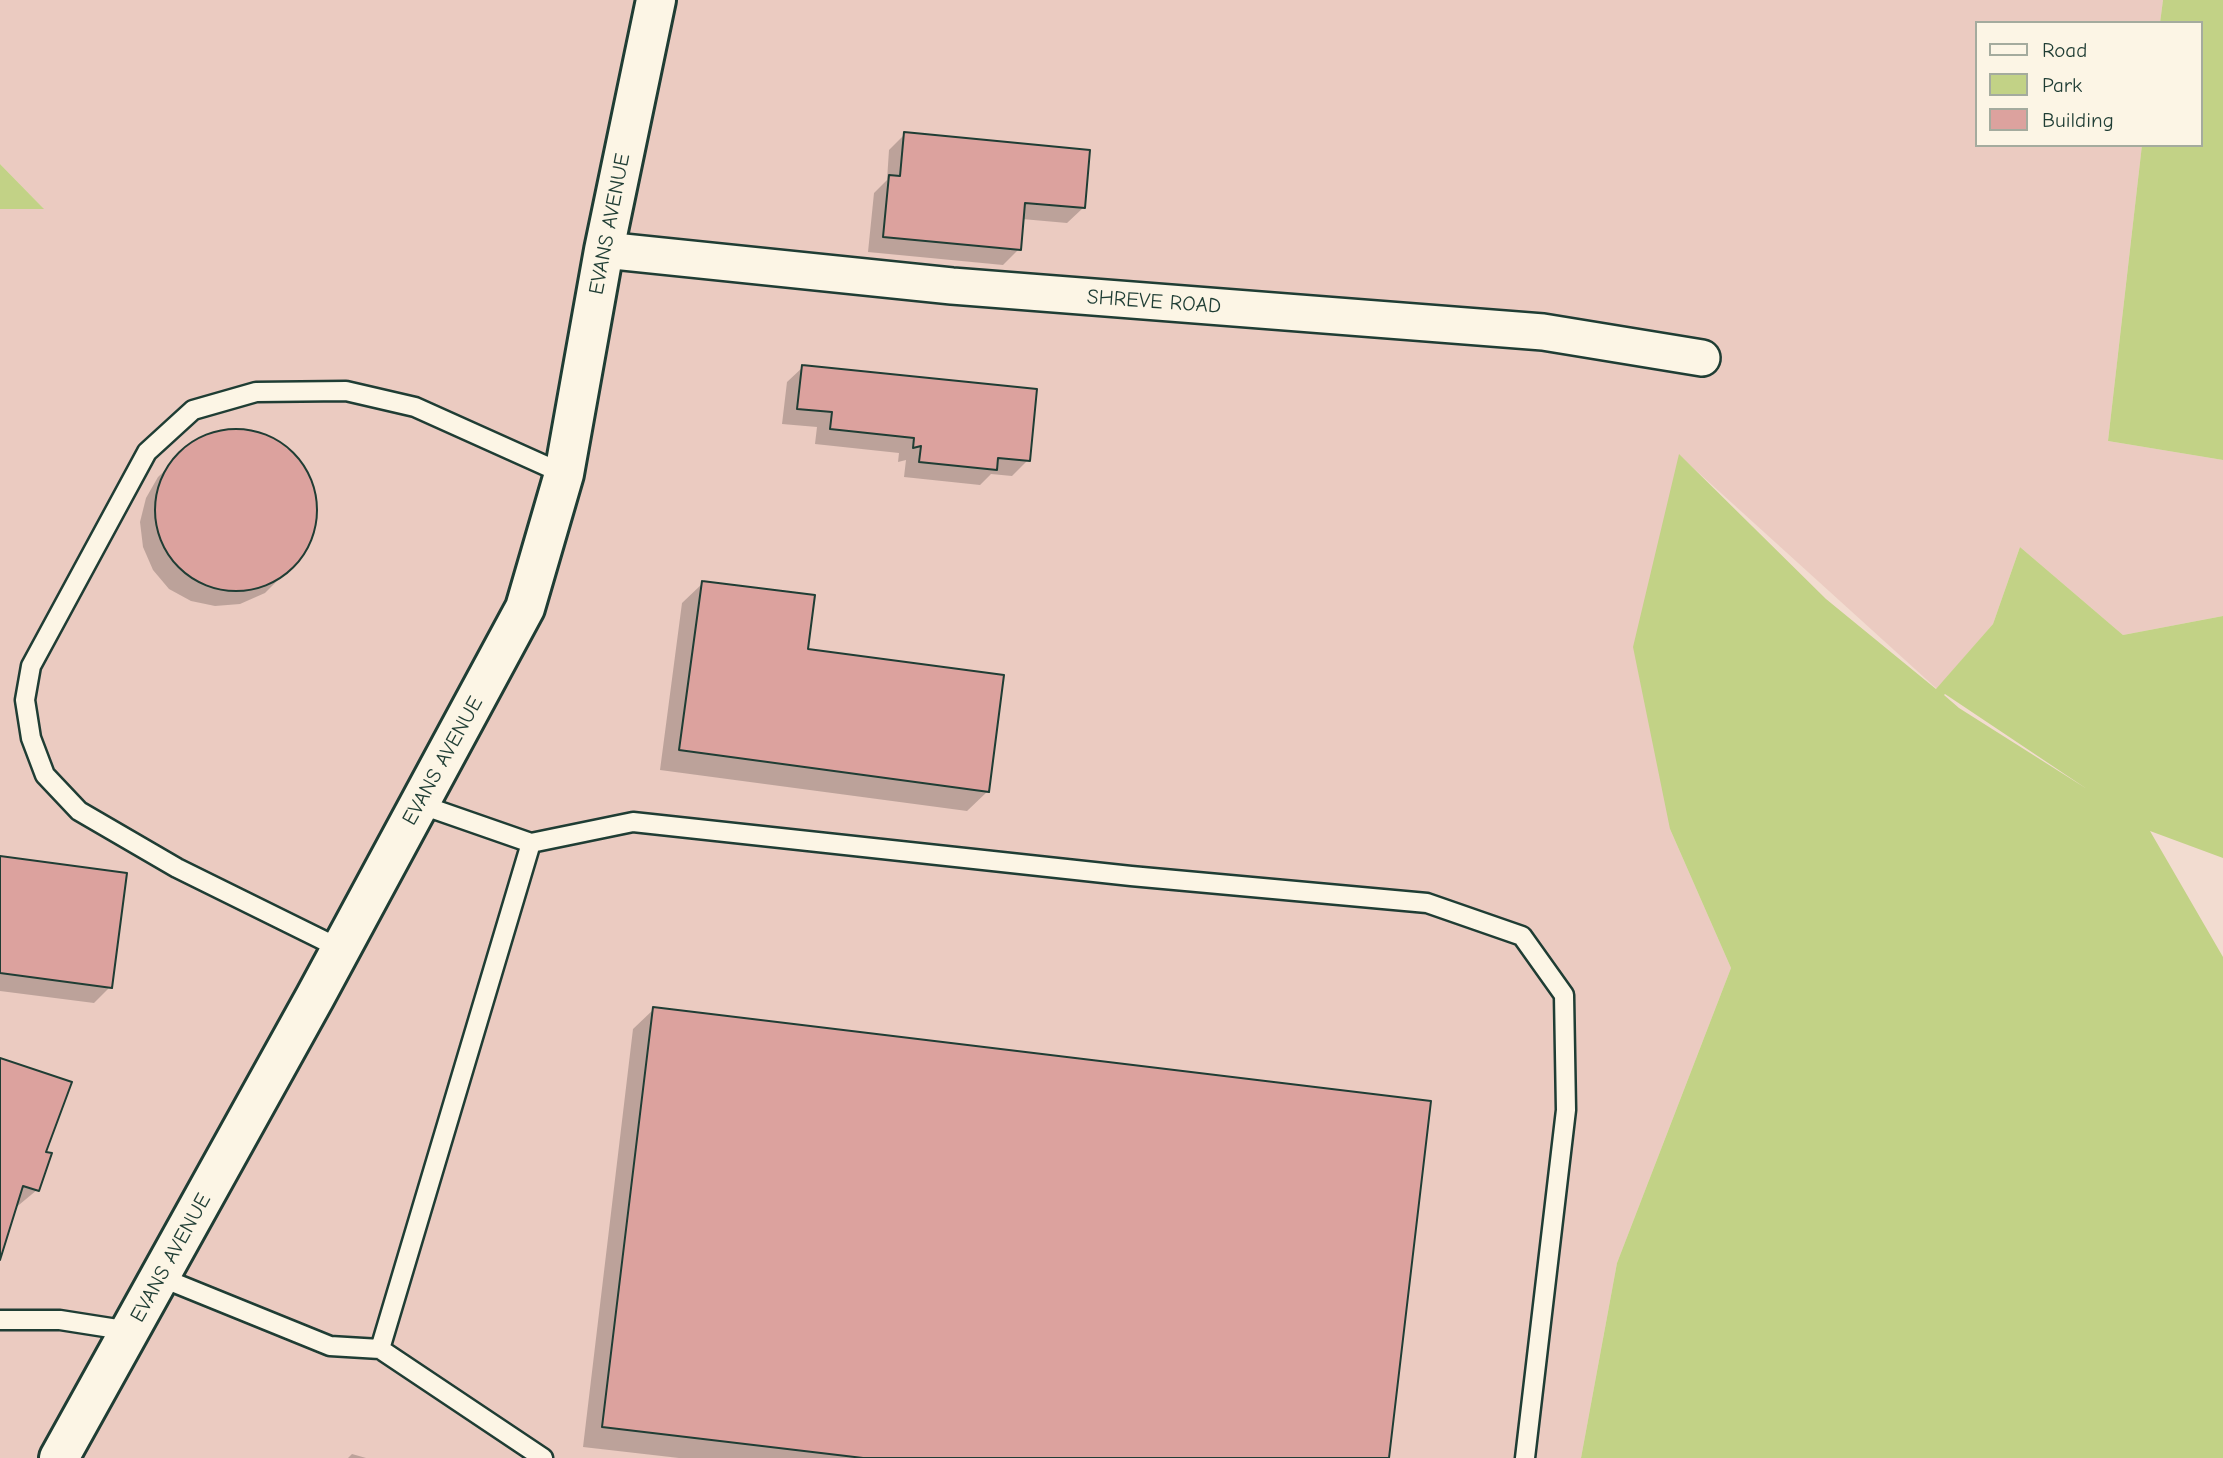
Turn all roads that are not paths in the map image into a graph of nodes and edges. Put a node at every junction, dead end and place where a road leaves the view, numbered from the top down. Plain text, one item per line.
1 (656, 0) edge
2 (604, 250) junction
3 (1702, 358) dead end
4 (564, 474) junction
5 (419, 804) junction
6 (531, 843) junction
7 (341, 949) junction
8 (160, 1277) junction
9 (0, 1320) edge
10 (130, 1331) junction
11 (380, 1349) junction
12 (59, 1458) edge
13 (543, 1458) edge
14 (1525, 1458) edge

1 - 2 street, EVANS AVENUE
2 - 3 street, SHREVE ROAD
2 - 4 street, EVANS AVENUE
4 - 5 street, EVANS AVENUE
4 - 7 lane
5 - 6 lane
5 - 7 street, EVANS AVENUE
6 - 11 lane
6 - 14 lane
7 - 8 street, EVANS AVENUE
8 - 10 street, EVANS AVENUE
8 - 11 lane
9 - 10 lane
10 - 12 street, EVANS AVENUE
11 - 13 lane

